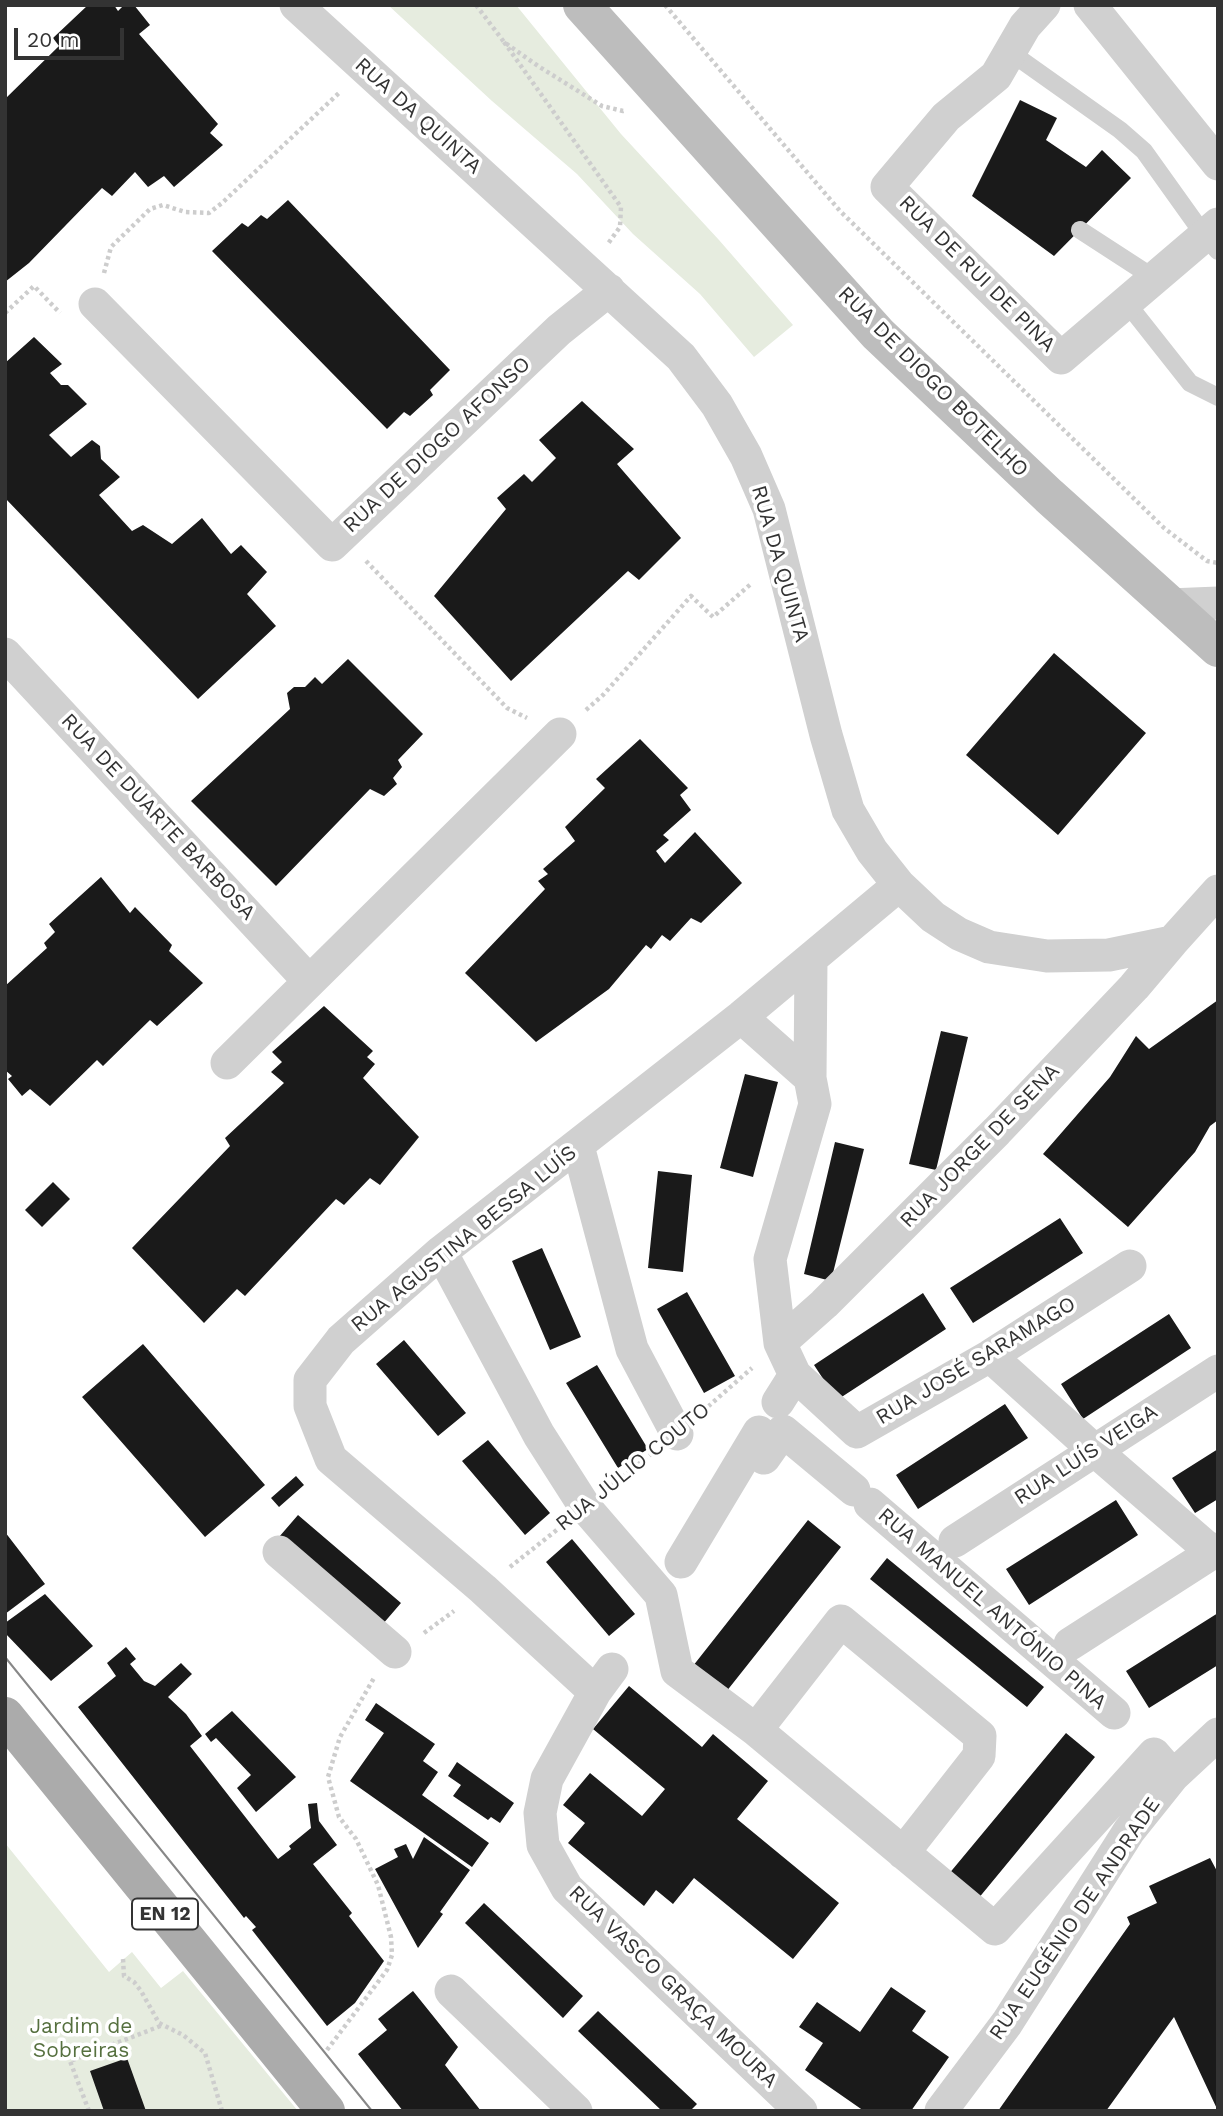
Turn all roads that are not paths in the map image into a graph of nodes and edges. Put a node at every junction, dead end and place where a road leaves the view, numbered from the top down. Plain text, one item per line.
1 (296, 5) edge
2 (582, 5) edge
3 (1044, 5) edge
4 (1090, 5) edge
5 (1010, 52) junction
6 (1218, 164) edge
7 (1080, 230) dead end
8 (1213, 236) edge
9 (1154, 278) junction
10 (598, 281) junction
11 (1126, 302) junction
12 (95, 304) road end
13 (1218, 397) edge
14 (1218, 603) edge
15 (1169, 605) junction
16 (1218, 648) edge
17 (5, 654) edge
18 (560, 734) road end
19 (898, 885) junction
20 (1218, 891) edge
21 (1172, 942) junction
22 (811, 959) junction
23 (309, 982) junction
24 (741, 1017) junction
25 (227, 1063) dead end
26 (810, 1078) junction
27 (578, 1146) junction
28 (441, 1252) junction
29 (1130, 1266) dead end
30 (780, 1343) junction
31 (990, 1356) junction
32 (1218, 1370) edge
33 (677, 1434) road end
34 (1093, 1449) junction
35 (954, 1541) dead end
36 (1215, 1550) edge
37 (279, 1552) dead end
38 (666, 1586) junction
39 (1070, 1644) dead end
40 (395, 1653) road end
41 (604, 1681) joint
42 (1114, 1713) dead end
43 (5, 1716) edge
44 (755, 1730) junction
45 (1218, 1734) edge
46 (1157, 1758) junction
47 (903, 1853) junction
48 (451, 1991) dead end
49 (326, 2111) edge
50 (576, 2111) edge
51 (802, 2111) edge
52 (941, 2111) edge

1 - 10 street, RUA DA QUINTA
2 - 15 main road, RUA DE DIOGO BOTELHO
3 - 5 street, RUA DE RUI DE PINA
4 - 6 street
5 - 8 lane
5 - 11 street, RUA DE RUI DE PINA
7 - 9 lane
8 - 9 street, RUA DE RUI DE PINA
9 - 11 street, RUA DE RUI DE PINA
10 - 12 street, RUA DE DIOGO AFONSO
10 - 19 street, RUA DA QUINTA
11 - 13 lane
14 - 15 street
15 - 16 main road, RUA DE DIOGO BOTELHO
17 - 23 street, RUA DE DUARTE BARBOSA
18 - 23 street
19 - 21 street, RUA DA QUINTA
19 - 22 street, RUA AGUSTINA BESSA LUÍS
20 - 21 street
21 - 30 street, RUA JORGE DE SENA
22 - 24 street, RUA AGUSTINA BESSA LUÍS
22 - 26 street
23 - 25 street
24 - 26 street
24 - 27 street, RUA AGUSTINA BESSA LUÍS
26 - 30 street
27 - 28 street, RUA AGUSTINA BESSA LUÍS
27 - 33 street
28 - 38 street
28 - 41 street, RUA AGUSTINA BESSA LUÍS
29 - 31 street, RUA JOSÉ SARAMAGO
30 - 31 street, RUA JOSÉ SARAMAGO
31 - 34 street
32 - 34 street, RUA LUÍS VEIGA
34 - 35 street, RUA LUÍS VEIGA
34 - 36 street
36 - 39 street
37 - 40 street
38 - 42 street, RUA MANUEL ANTÓNIO PINA
38 - 44 street
41 - 51 street, RUA VASCO GRAÇA MOURA
43 - 49 main road, EN 12
44 - 47 street
44 - 47 street
45 - 46 street, RUA EUGÉNIO DE ANDRADE
46 - 47 street
46 - 52 street, RUA EUGÉNIO DE ANDRADE
48 - 50 street

